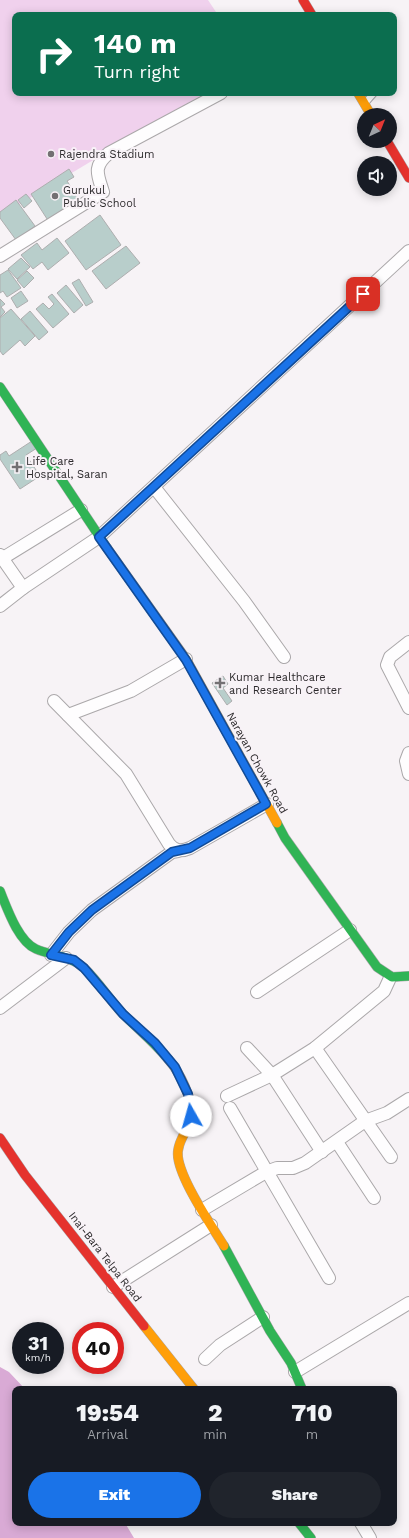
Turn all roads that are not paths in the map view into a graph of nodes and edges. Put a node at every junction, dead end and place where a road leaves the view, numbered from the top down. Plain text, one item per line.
1 (303, 0) edge
2 (310, 12) edge
3 (215, 96) edge
4 (360, 96) edge
5 (372, 96) edge
6 (365, 104) junction
7 (368, 108) edge
8 (391, 148) edge
9 (409, 178) edge
10 (409, 251) edge
11 (0, 256) edge
12 (0, 387) edge
13 (154, 487) junction
14 (82, 510) junction
15 (99, 537) junction
16 (1, 556) edge
17 (23, 588) junction
18 (0, 606) edge
19 (409, 642) edge
20 (284, 658) dead end
21 (186, 660) junction
22 (54, 701) dead end
23 (409, 708) edge
24 (68, 715) junction
25 (409, 753) edge
26 (409, 774) edge
27 (266, 804) junction
28 (178, 851) junction
29 (0, 891) edge
30 (350, 930) junction
31 (51, 955) junction
32 (66, 958) junction
33 (409, 976) edge
34 (390, 978) junction
35 (257, 992) dead end
36 (0, 1008) edge
37 (247, 1048) dead end
38 (315, 1048) junction
39 (272, 1075) junction
40 (409, 1099) edge
41 (365, 1121) junction
42 (0, 1138) edge
43 (336, 1142) junction
44 (322, 1152) junction
45 (390, 1157) dead end
46 (266, 1172) junction
47 (374, 1198) dead end
48 (202, 1210) junction
49 (211, 1225) junction
50 (329, 1278) dead end
51 (113, 1287) junction
52 (409, 1303) edge
53 (263, 1318) junction
54 (205, 1359) dead end
55 (295, 1372) junction
56 (192, 1386) edge
57 (301, 1386) edge
58 (301, 1526) edge
59 (363, 1526) edge
60 (311, 1538) edge
61 (370, 1538) edge

1 - 2 street
3 - 11 street
4 - 6 street
5 - 6 lane
6 - 7 street
8 - 9 street
10 - 13 street
12 - 14 street, Narayan Chowk Road
13 - 15 street
13 - 20 street
14 - 15 street, Narayan Chowk Road
14 - 16 street
15 - 17 street
15 - 21 street, Narayan Chowk Road
16 - 17 street
17 - 18 street
19 - 23 street
21 - 24 street
21 - 27 street, Narayan Chowk Road
22 - 24 street
24 - 28 street
25 - 26 street
27 - 28 street
27 - 30 street, Narayan Chowk Road
28 - 31 street
29 - 31 street
30 - 34 street, Narayan Chowk Road
30 - 35 street
31 - 32 street
32 - 36 street
32 - 48 street
33 - 34 street
34 - 38 street
37 - 39 street
38 - 39 street
38 - 41 street
39 - 44 street
39 - 46 street
40 - 41 street
41 - 43 street
41 - 45 street
42 - 51 street, Inai-Bara Telpa Road
43 - 44 street
43 - 47 street
44 - 46 street
46 - 48 street
46 - 50 street
48 - 49 street
49 - 51 street
49 - 53 street
51 - 56 street, Inai-Bara Telpa Road
52 - 55 street
53 - 54 street
53 - 55 street
55 - 57 street
58 - 60 street
59 - 61 street

